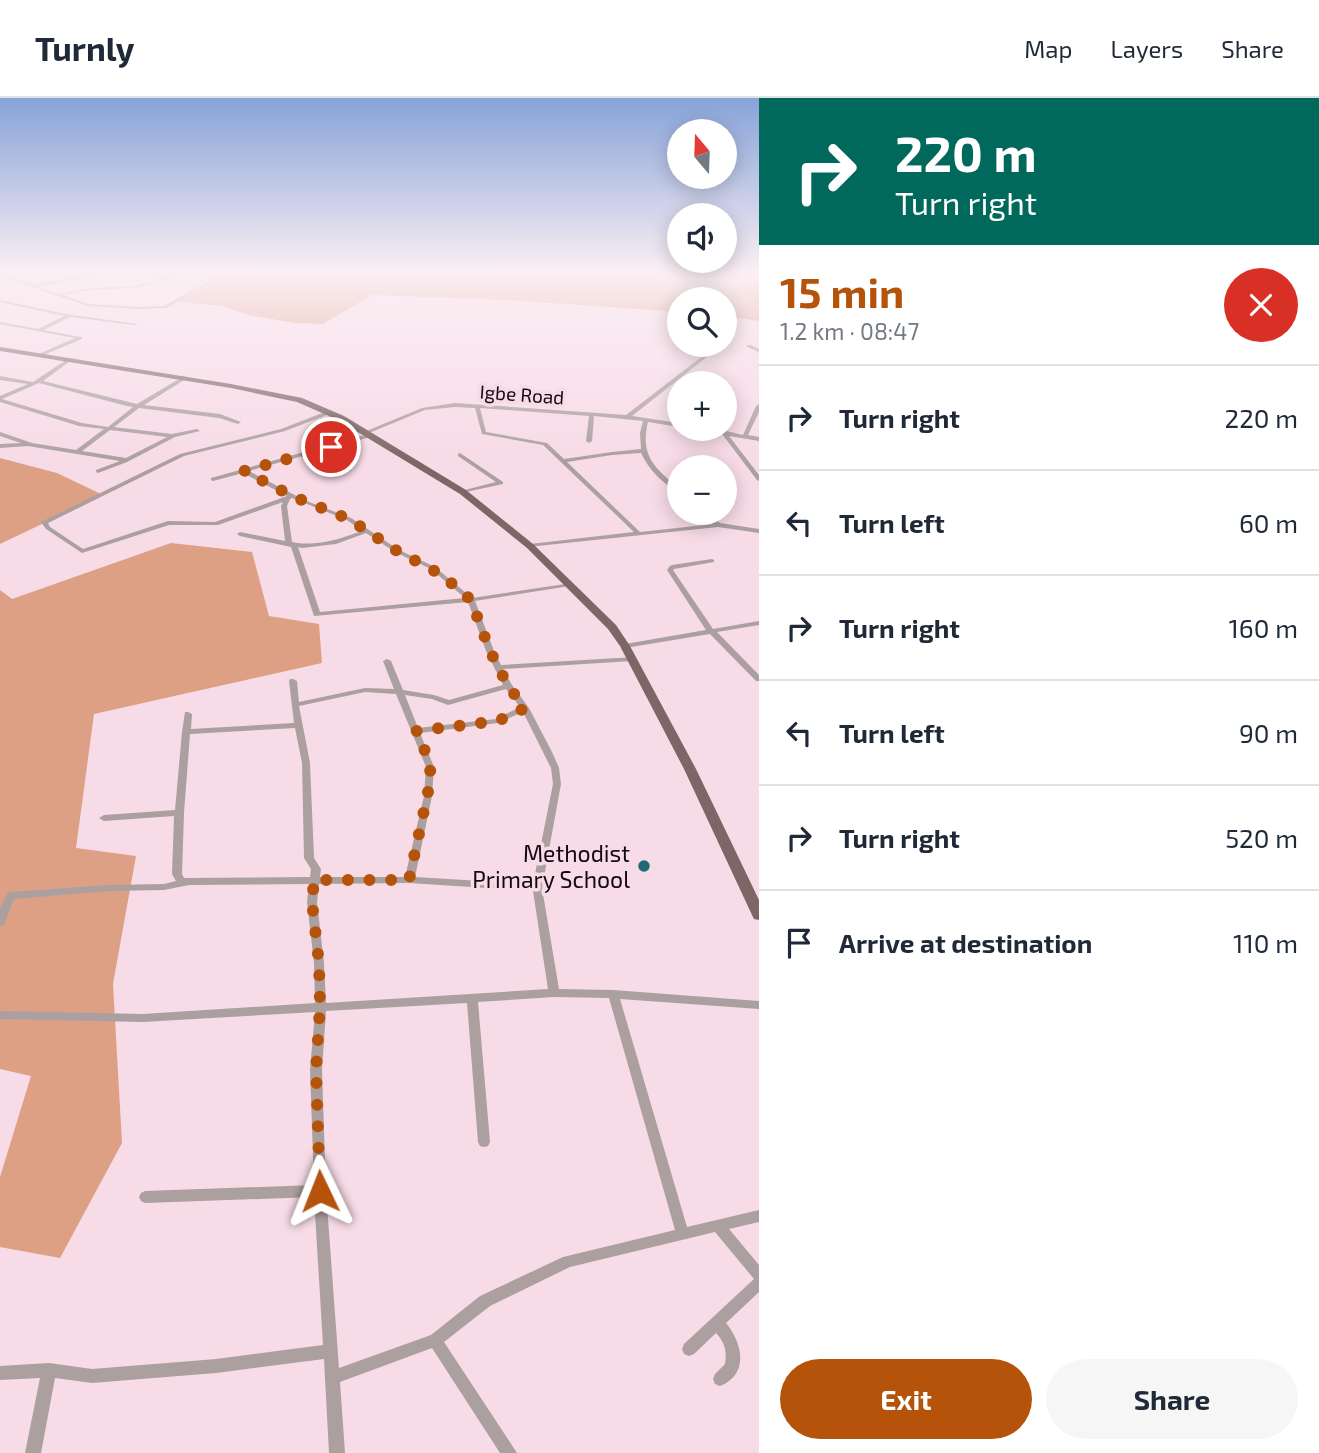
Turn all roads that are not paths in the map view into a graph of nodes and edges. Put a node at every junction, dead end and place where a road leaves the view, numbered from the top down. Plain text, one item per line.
1 (60, 334) edge
2 (749, 346) dead end
3 (0, 348) edge
4 (759, 351) edge
5 (41, 355) junction
6 (704, 357) edge
7 (71, 359) junction
8 (184, 377) junction
9 (0, 378) edge
10 (36, 382) junction
11 (0, 399) edge
12 (759, 406) edge
13 (137, 407) junction
14 (477, 407) junction
15 (330, 412) junction
16 (592, 414) junction
17 (628, 416) junction
18 (646, 420) junction
19 (238, 422) dead end
20 (667, 423) edge
21 (109, 429) junction
22 (197, 431) dead end
23 (0, 434) edge
24 (370, 434) junction
25 (737, 435) edge
26 (173, 436) junction
27 (745, 436) junction
28 (759, 439) edge
29 (589, 441) dead end
30 (730, 441) edge
31 (31, 444) junction
32 (0, 446) edge
33 (642, 451) junction
34 (78, 452) junction
35 (460, 455) dead end
36 (127, 460) junction
37 (563, 461) junction
38 (749, 468) junction
39 (759, 469) edge
40 (98, 471) dead end
41 (244, 471) junction
42 (213, 479) dead end
43 (759, 479) edge
44 (667, 481) edge
45 (463, 492) junction
46 (289, 497) junction
47 (718, 525) joint
48 (367, 531) junction
49 (759, 531) edge
50 (638, 533) junction
51 (240, 534) dead end
52 (292, 545) junction
53 (530, 546) junction
54 (712, 561) dead end
55 (570, 584) junction
56 (471, 600) junction
57 (759, 623) edge
58 (711, 631) junction
59 (625, 646) junction
60 (632, 659) junction
61 (387, 661) dead end
62 (499, 667) junction
63 (759, 679) edge
64 (293, 681) dead end
65 (508, 686) junction
66 (398, 690) junction
67 (295, 705) junction
68 (525, 708) junction
69 (187, 714) dead end
70 (299, 725) junction
71 (416, 731) junction
72 (186, 732) junction
73 (179, 813) junction
74 (104, 818) dead end
75 (314, 880) junction
76 (409, 880) junction
77 (187, 882) junction
78 (537, 888) junction
79 (759, 915) edge
80 (0, 922) edge
81 (554, 993) junction
82 (613, 994) junction
83 (472, 998) junction
84 (759, 1005) edge
85 (320, 1006) junction
86 (0, 1015) edge
87 (484, 1142) dead end
88 (320, 1191) junction
89 (145, 1197) dead end
90 (759, 1216) edge
91 (718, 1226) junction
92 (682, 1232) junction
93 (759, 1275) edge
94 (759, 1283) edge
95 (717, 1324) junction
96 (435, 1340) junction
97 (689, 1349) dead end
98 (331, 1351) junction
99 (49, 1370) junction
100 (0, 1373) edge
101 (332, 1378) junction
102 (720, 1379) dead end
103 (33, 1453) edge
104 (337, 1453) edge
105 (509, 1453) edge

1 - 5 street
2 - 4 street
3 - 5 main road
5 - 7 main road
6 - 17 street
7 - 8 main road
7 - 10 street
8 - 13 street
8 - 15 main road
9 - 10 street
10 - 11 street
10 - 13 street
11 - 21 street
12 - 27 street
13 - 19 street
13 - 21 street
14 - 16 street, Igbe Road
14 - 24 street, Igbe Road
14 - 37 street
15 - 24 main road
15 - 46 street
16 - 17 street, Igbe Road
16 - 29 street
17 - 18 street, Igbe Road
18 - 20 street, Igbe Road
18 - 33 street
21 - 26 street
21 - 34 street
22 - 26 street
23 - 31 street
24 - 41 street, Igbe Road
24 - 45 main road
25 - 27 street
26 - 36 street
27 - 28 street
30 - 38 street
31 - 32 street
31 - 34 street
33 - 37 street
33 - 44 street
34 - 36 street
35 - 45 street
36 - 40 street
37 - 50 street
38 - 39 street
38 - 43 street
41 - 42 street, Igbe Road
41 - 46 street
45 - 53 main road
46 - 48 street
46 - 52 street
47 - 49 street
47 - 50 street
48 - 52 street
48 - 56 street
50 - 53 street
51 - 52 street
52 - 56 street
53 - 55 main road
54 - 58 street
55 - 56 street
55 - 59 main road
56 - 62 street
57 - 58 street
58 - 59 street
58 - 63 street
59 - 60 main road
60 - 62 street
60 - 79 main road
61 - 66 street
62 - 65 street
64 - 67 street
65 - 66 street
65 - 68 street
66 - 67 street
66 - 71 street
67 - 70 street
68 - 71 street
68 - 78 street
69 - 72 street
70 - 72 street
70 - 75 street
71 - 76 street
72 - 73 street
73 - 74 street
73 - 77 street
75 - 76 street
75 - 77 street
75 - 85 street
76 - 78 street
77 - 80 street
78 - 81 street
81 - 82 street
81 - 83 street
82 - 84 street
82 - 92 street
83 - 85 street
83 - 87 street
85 - 86 street
85 - 88 street
88 - 89 street
88 - 98 street
90 - 91 street
91 - 92 street
91 - 93 street
92 - 96 street
94 - 95 street
95 - 97 street
95 - 102 street
96 - 101 street
96 - 105 street
98 - 99 street
98 - 101 street
99 - 100 street
99 - 103 street
101 - 104 street

